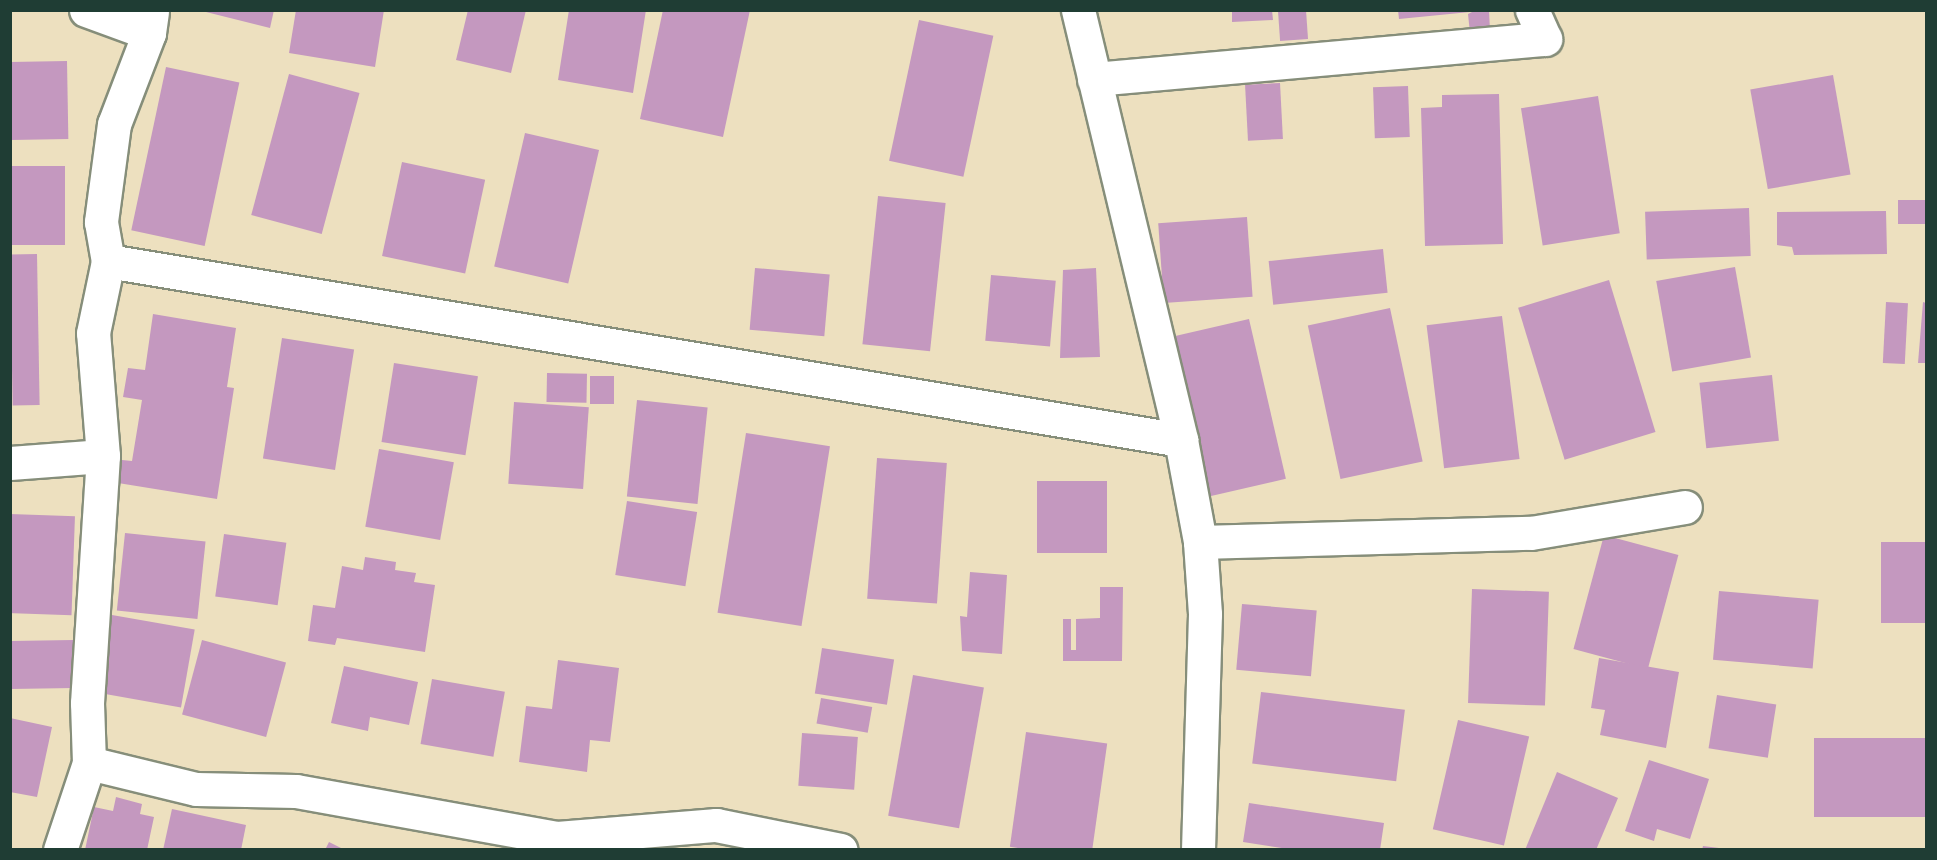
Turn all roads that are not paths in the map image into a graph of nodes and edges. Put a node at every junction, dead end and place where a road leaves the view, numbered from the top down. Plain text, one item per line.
1 (86, 10) edge
2 (1078, 10) edge
3 (1532, 10) edge
4 (150, 22) edge
5 (1094, 79) junction
6 (108, 261) junction
7 (1181, 441) junction
8 (103, 456) junction
9 (10, 463) edge
10 (1685, 507) dead end
11 (1200, 542) junction
12 (89, 763) junction
13 (706, 837) edge
14 (60, 849) edge
15 (841, 849) edge
16 (1198, 849) edge

1 - 4 street
2 - 5 street
3 - 5 street
4 - 6 street
5 - 7 street
6 - 7 street
6 - 8 street
7 - 11 street
8 - 9 street
8 - 12 street
10 - 11 street
11 - 16 street
12 - 13 street
12 - 14 street
13 - 15 street

